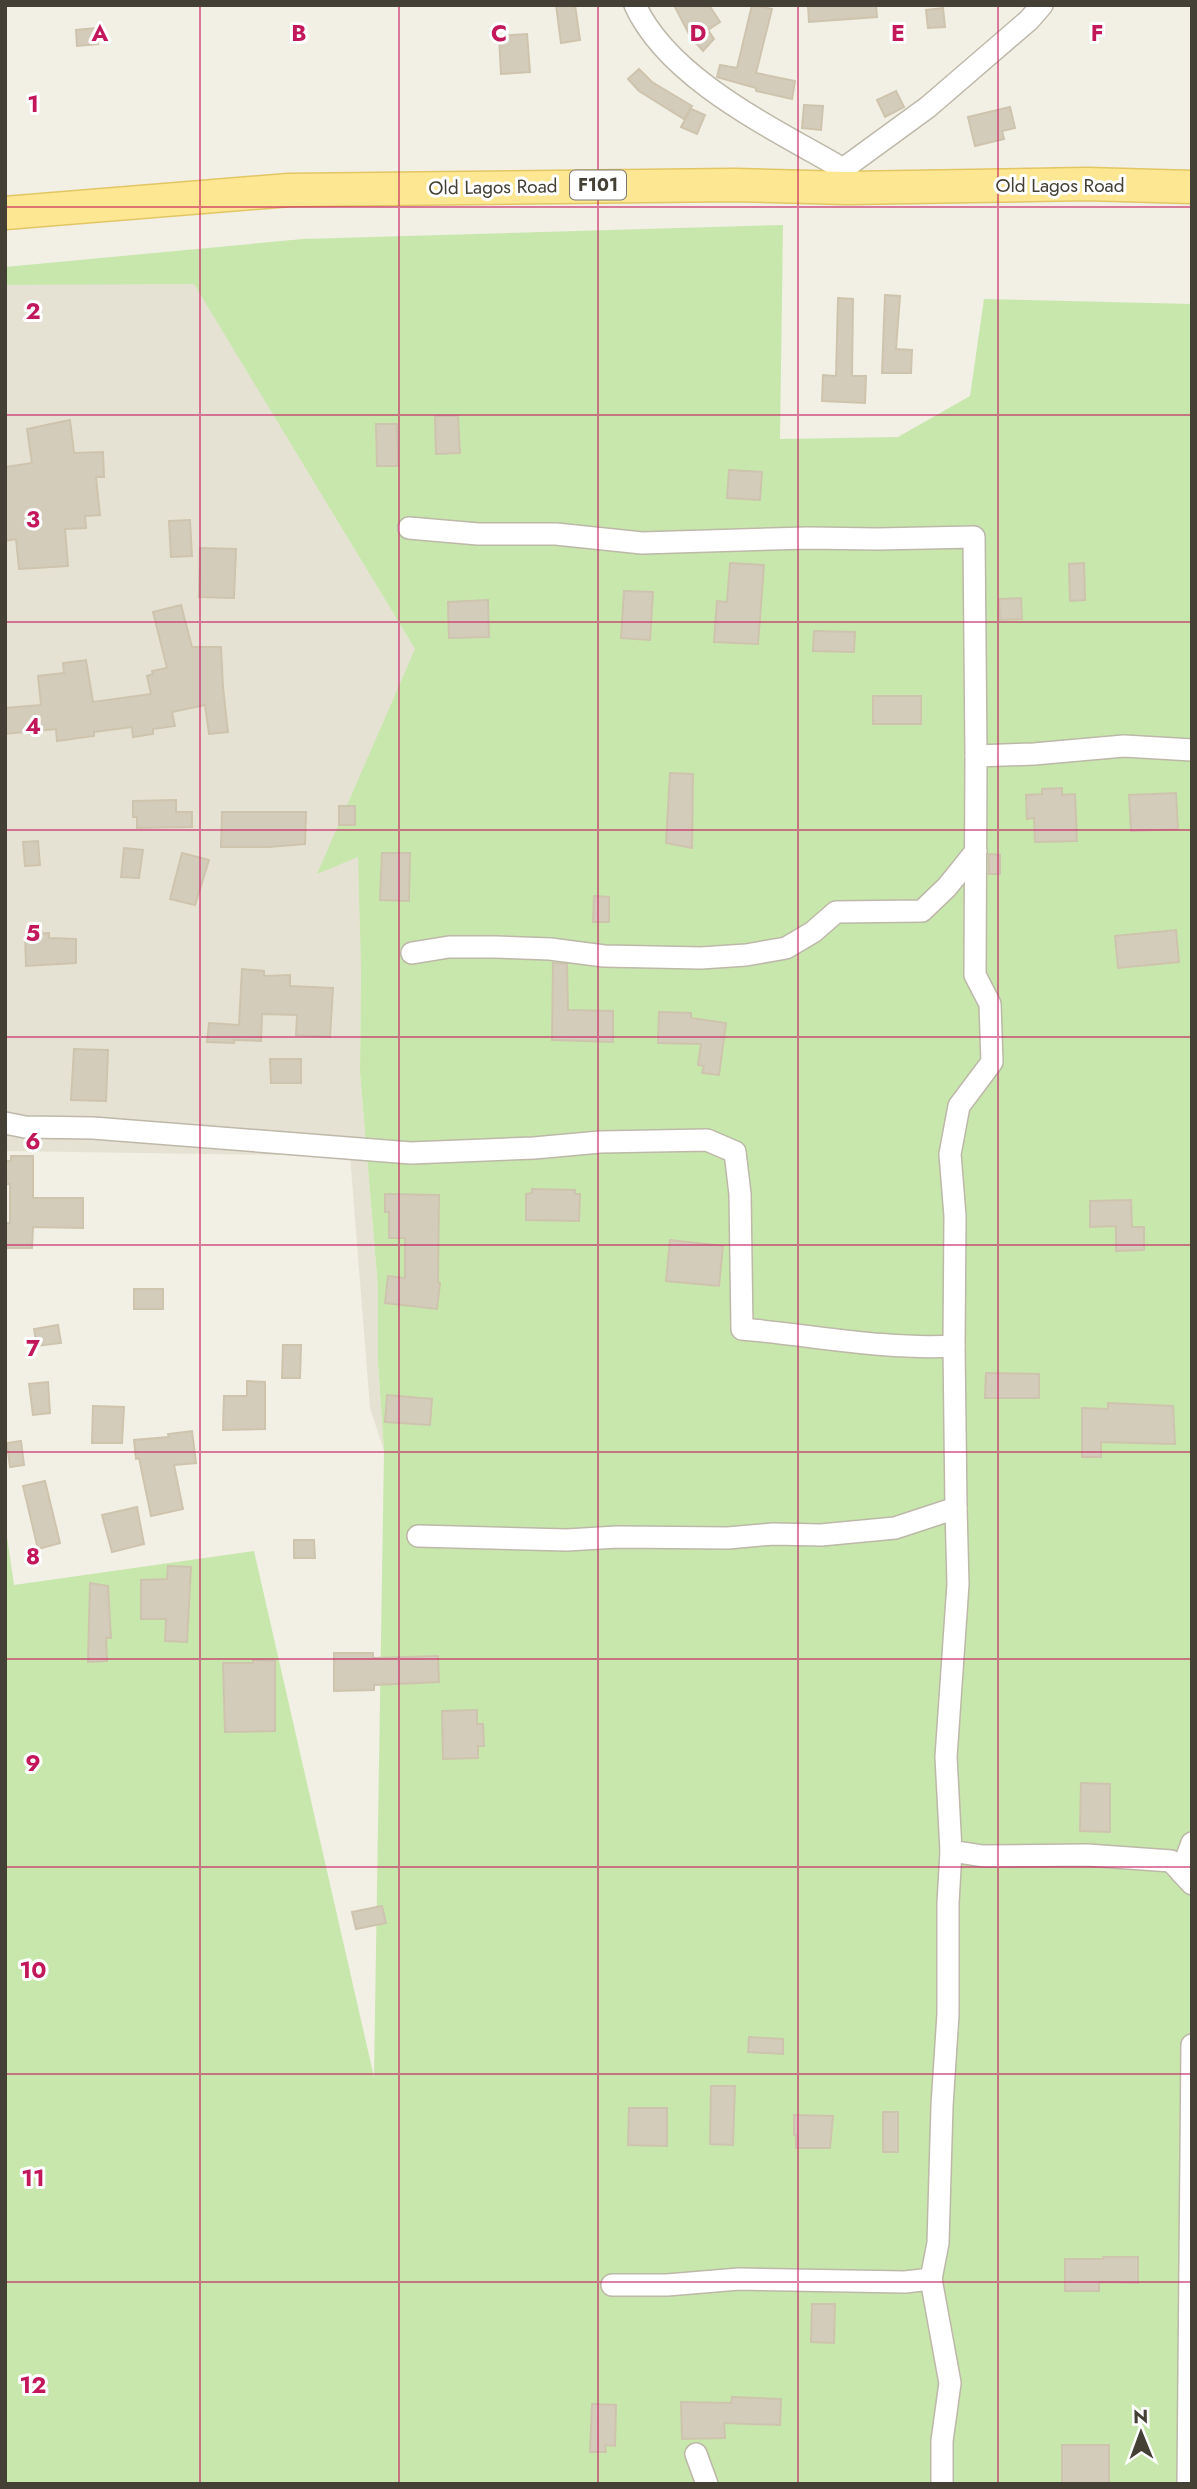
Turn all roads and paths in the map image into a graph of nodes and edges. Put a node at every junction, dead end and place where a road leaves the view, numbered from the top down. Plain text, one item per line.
1 (635, 5) edge
2 (1042, 5) edge
3 (845, 179) junction
4 (1192, 187) edge
5 (5, 214) edge
6 (409, 528) dead end
7 (1192, 750) edge
8 (976, 756) junction
9 (976, 851) junction
10 (412, 953) dead end
11 (5, 1123) edge
12 (954, 1346) junction
13 (956, 1508) junction
14 (418, 1536) dead end
15 (1192, 1843) edge
16 (951, 1851) junction
17 (1186, 1878) edge
18 (1192, 2045) edge
19 (1191, 2104) edge
20 (931, 2279) junction
21 (612, 2285) dead end
22 (696, 2454) dead end
23 (706, 2484) edge
24 (942, 2484) edge
25 (1188, 2484) edge

1 - 3 street
2 - 3 street
3 - 4 main road, Old Lagos Road / F101
3 - 5 main road, Old Lagos Road / F101
6 - 8 street
7 - 8 street
8 - 9 street
9 - 10 street
9 - 12 street
11 - 12 street
12 - 13 street
13 - 14 street
13 - 16 street
15 - 17 street
16 - 17 street
16 - 20 street
18 - 19 street
19 - 25 street
20 - 21 street
20 - 24 street
22 - 23 street

